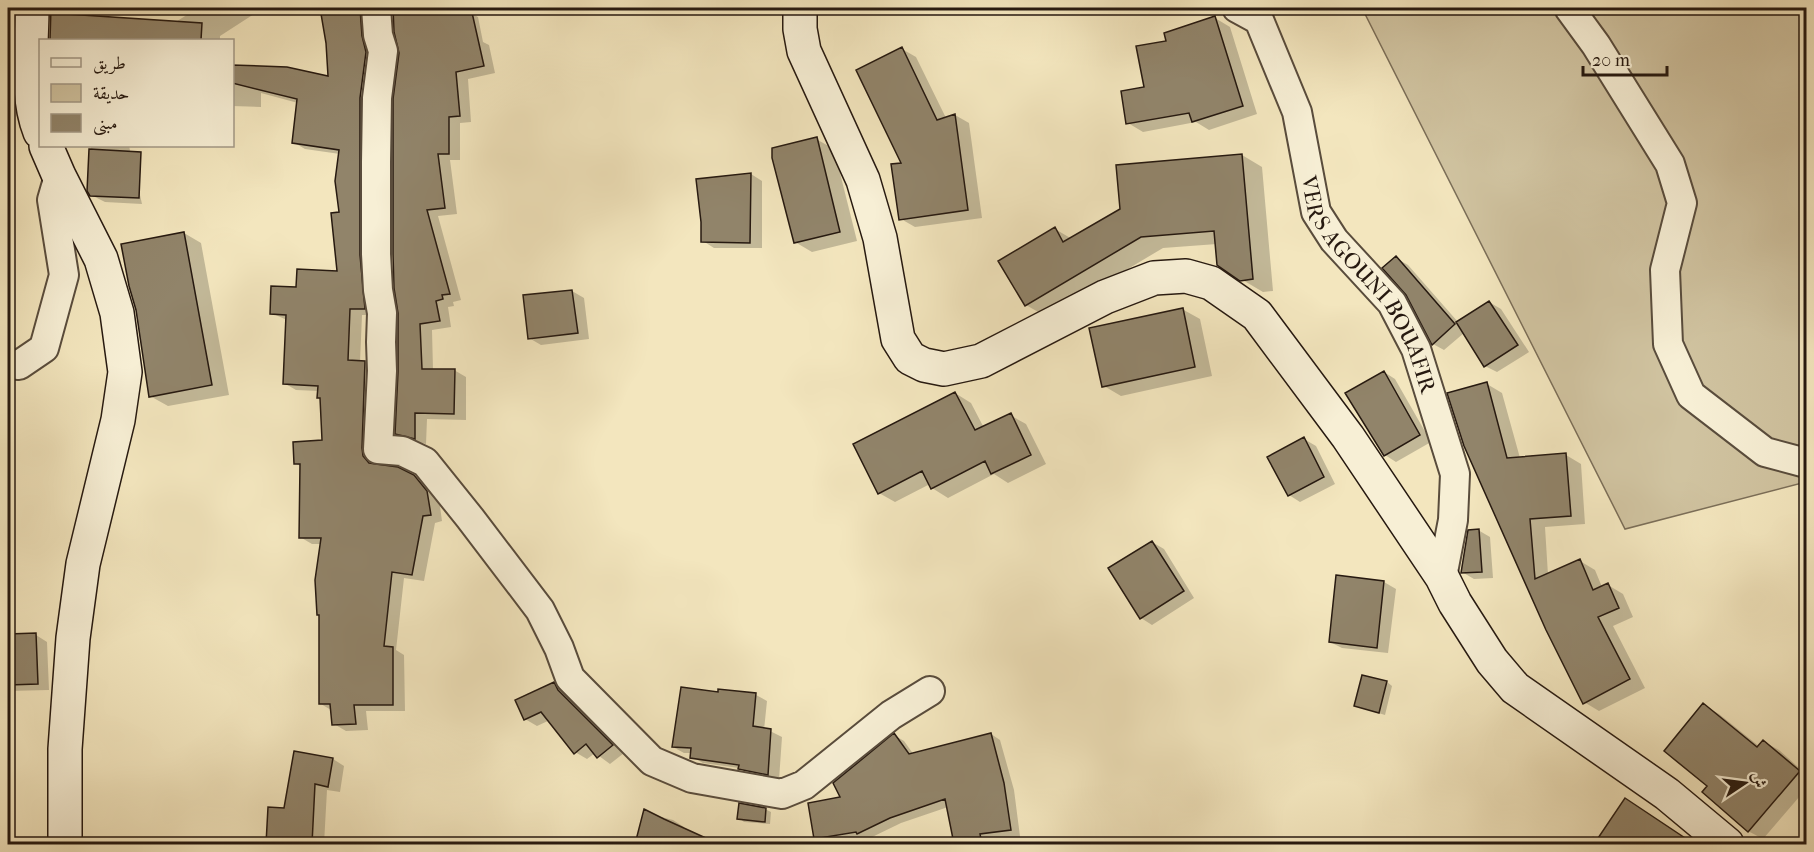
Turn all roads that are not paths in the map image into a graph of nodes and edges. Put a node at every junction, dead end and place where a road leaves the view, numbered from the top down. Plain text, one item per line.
1 (32, 8) edge
2 (376, 8) edge
3 (800, 8) edge
4 (1237, 8) edge
5 (1569, 8) edge
6 (39, 129) edge
7 (46, 147) edge
8 (59, 176) junction
9 (8, 364) edge
10 (1806, 464) edge
11 (1442, 577) junction
12 (930, 691) dead end
13 (65, 844) edge
14 (1727, 844) edge

1 - 6 main road
2 - 12 street
3 - 11 main road
4 - 11 street, VERS AGOUNI BOUAFIR
5 - 10 street
7 - 8 main road
8 - 9 street
8 - 13 main road
11 - 14 main road

